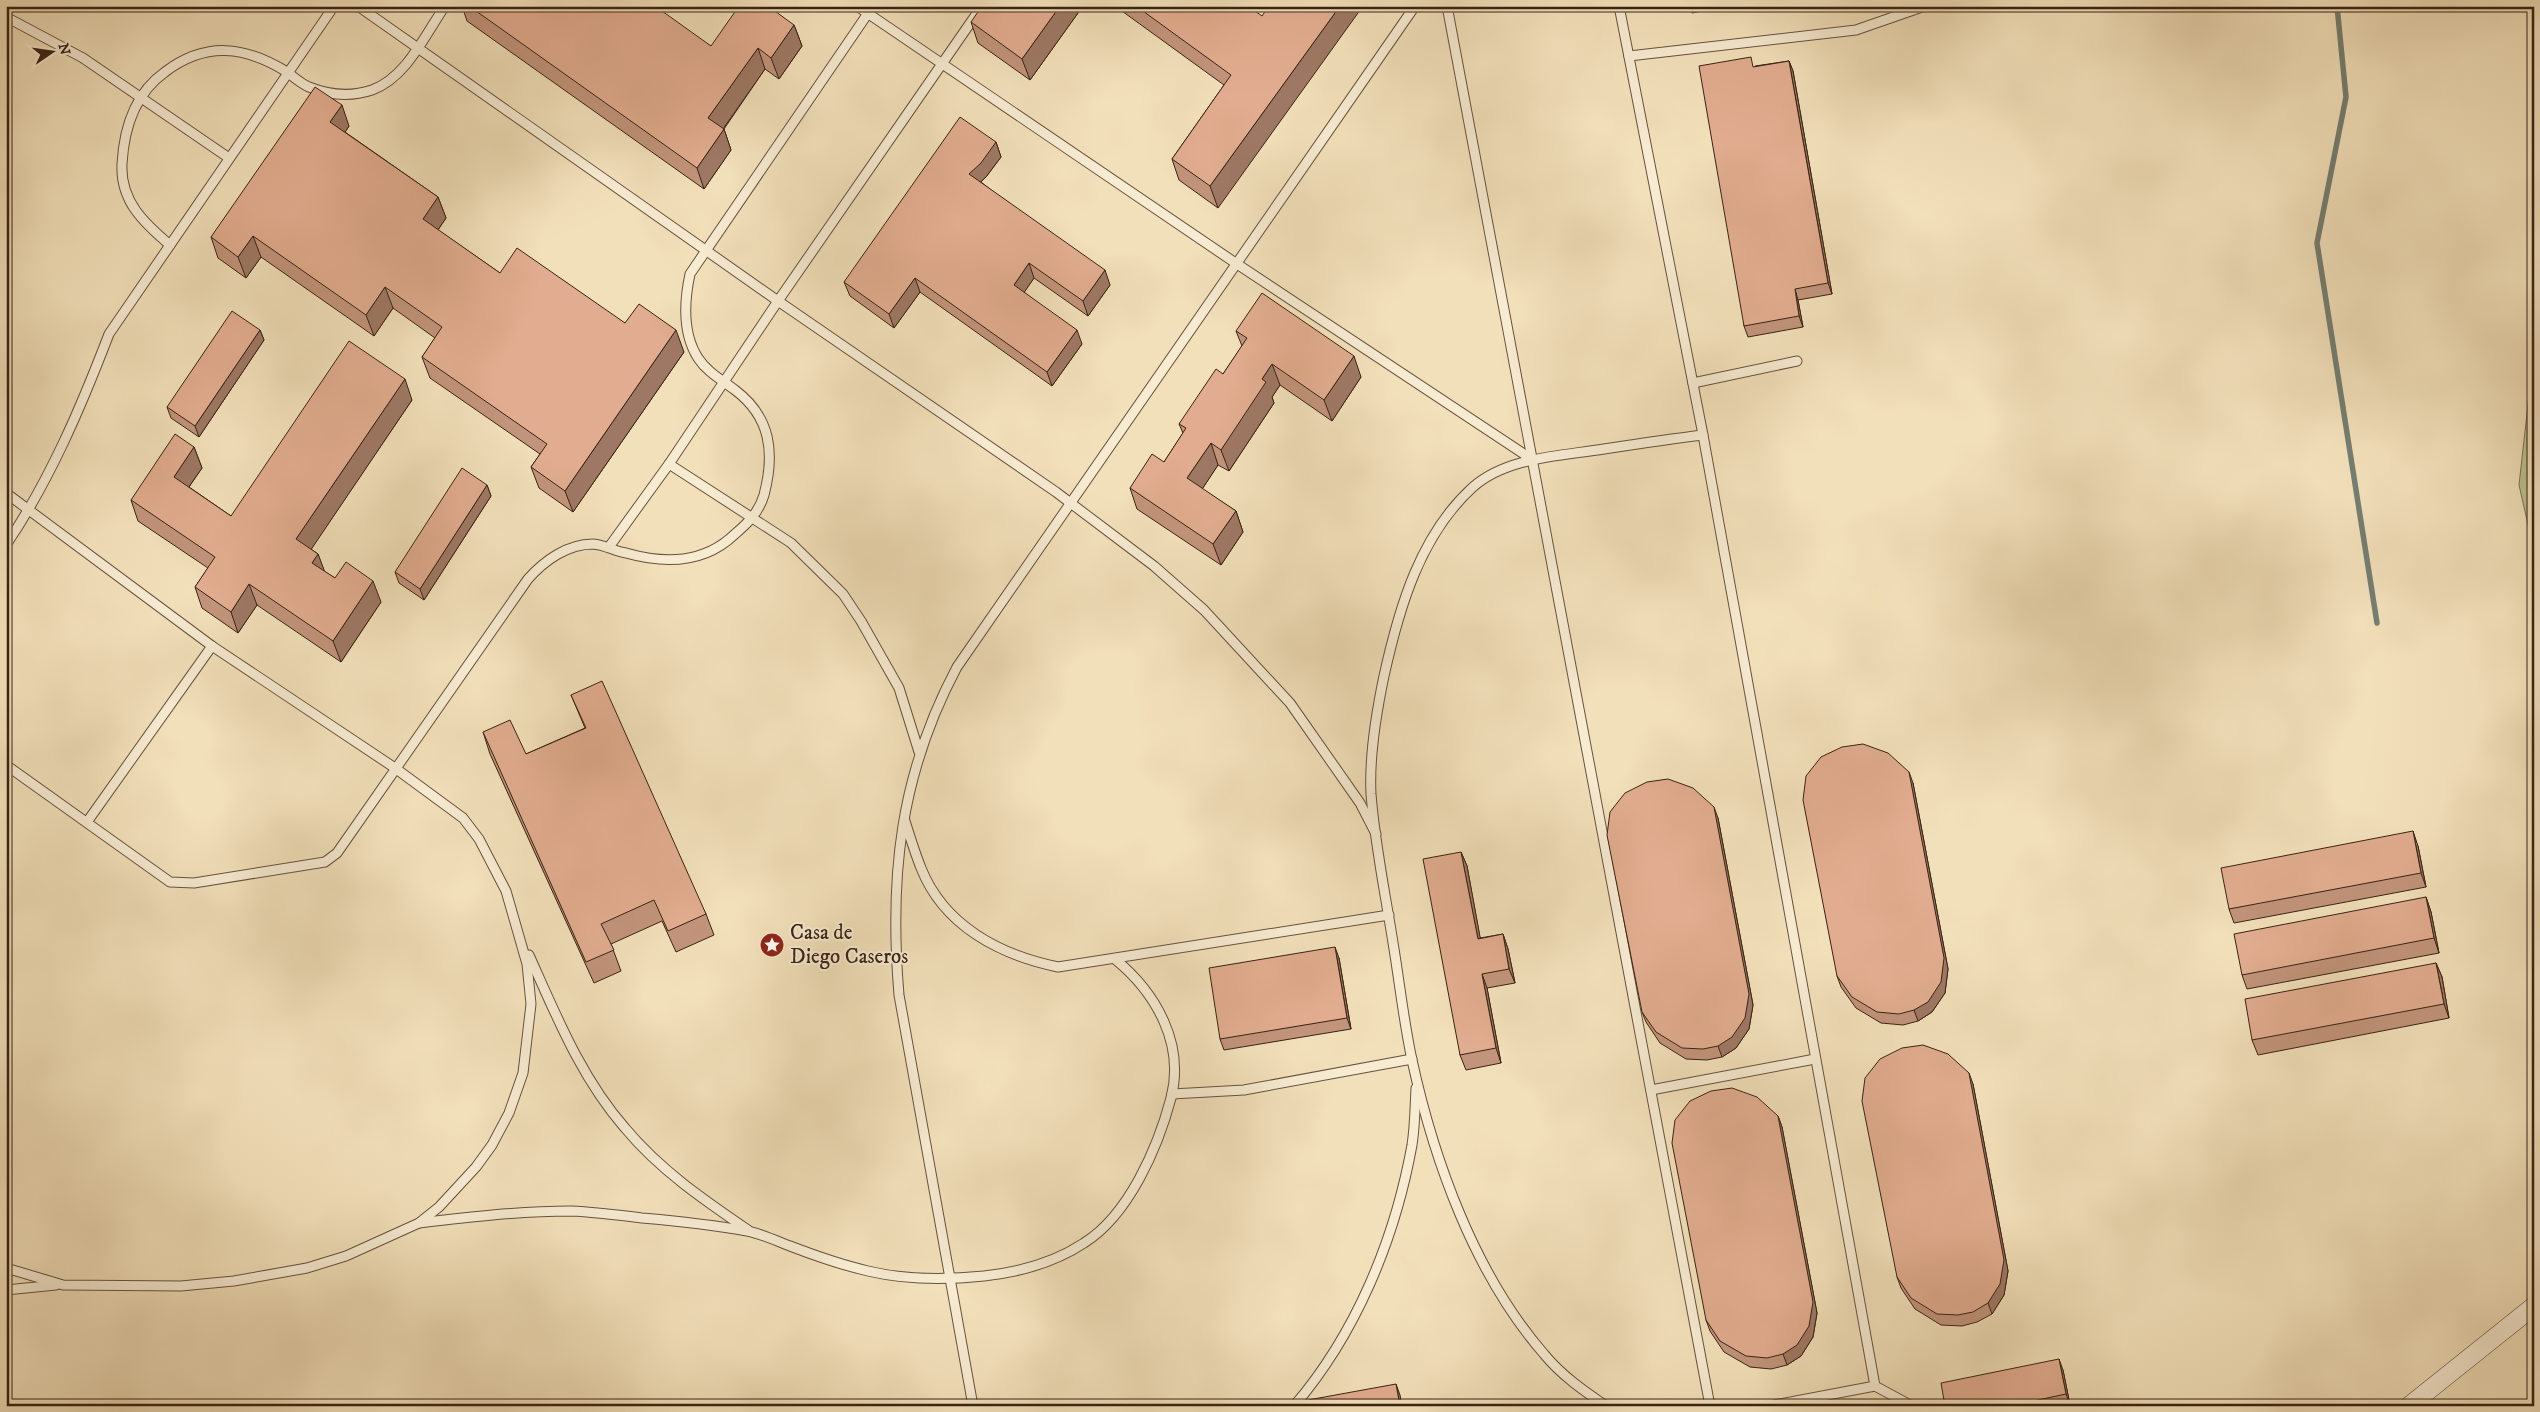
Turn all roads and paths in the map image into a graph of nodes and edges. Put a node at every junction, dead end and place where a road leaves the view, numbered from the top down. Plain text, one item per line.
1 (334, 6) edge
2 (358, 6) edge
3 (445, 6) edge
4 (857, 6) edge
5 (982, 6) edge
6 (1414, 6) edge
7 (1447, 6) edge
8 (1619, 6) edge
9 (1925, 6) edge
10 (870, 10) edge
11 (6, 17) edge
12 (417, 48) junction
13 (1629, 56) junction
14 (942, 64) junction
15 (288, 73) junction
16 (141, 98) junction
17 (229, 158) junction
18 (170, 245) junction
19 (705, 250) junction
20 (1237, 264) junction
21 (778, 301) junction
22 (1797, 361) dead end
23 (724, 382) junction
24 (1693, 383) junction
25 (1703, 434) junction
26 (1532, 460) junction
27 (670, 464) junction
28 (6, 493) edge
29 (1072, 503) junction
30 (30, 510) junction
31 (753, 517) junction
32 (6, 545) edge
33 (609, 547) junction
34 (212, 646) junction
35 (919, 752) junction
36 (6, 765) edge
37 (395, 768) junction
38 (904, 818) junction
39 (87, 822) junction
40 (1376, 834) junction
41 (1389, 915) junction
42 (520, 934) junction
43 (1116, 960) junction
44 (1412, 1059) junction
45 (1815, 1059) junction
46 (1416, 1078) junction
47 (1651, 1090) junction
48 (1172, 1094) junction
49 (419, 1223) junction
50 (750, 1231) junction
51 (6, 1268) edge
52 (951, 1280) junction
53 (63, 1285) junction
54 (6, 1290) edge
55 (2534, 1306) edge
56 (1875, 1386) junction
57 (973, 1406) edge
58 (1294, 1406) edge
59 (1606, 1406) edge
60 (1710, 1406) edge
61 (1769, 1406) edge
62 (1912, 1406) edge
63 (2409, 1406) edge

1 - 15 lane
2 - 12 lane
3 - 12 lane
4 - 10 lane
5 - 14 lane
6 - 20 lane
7 - 26 lane
8 - 13 lane
9 - 13 lane
10 - 14 lane
10 - 19 lane
11 - 16 lane
12 - 15 lane
12 - 19 lane
13 - 24 lane
14 - 20 lane
14 - 21 lane
15 - 16 lane
15 - 17 lane
16 - 17 lane
16 - 18 lane
17 - 18 lane
18 - 30 lane
19 - 21 lane
19 - 23 lane
20 - 26 lane
20 - 29 lane
21 - 23 lane
21 - 29 lane
22 - 24 lane
23 - 27 lane
23 - 31 lane
24 - 25 lane
25 - 26 lane
25 - 45 lane
26 - 40 lane
26 - 47 lane
27 - 31 lane
27 - 33 lane
28 - 30 lane
29 - 35 lane
29 - 40 lane
30 - 32 lane
30 - 34 lane
31 - 33 lane
31 - 35 lane
33 - 37 lane
34 - 37 lane
34 - 39 lane
35 - 38 lane
36 - 39 lane
37 - 39 lane
37 - 42 lane
38 - 43 lane
38 - 52 lane
40 - 41 lane
41 - 43 lane
41 - 44 lane
42 - 49 lane
42 - 50 lane
43 - 48 lane
44 - 46 lane
44 - 48 lane
45 - 47 lane
45 - 56 lane
46 - 58 lane
46 - 59 lane
47 - 60 lane
48 - 52 lane
49 - 50 lane
49 - 53 lane
50 - 52 lane
51 - 53 lane
52 - 57 lane
53 - 54 lane
55 - 63 street
56 - 61 lane
56 - 62 lane

